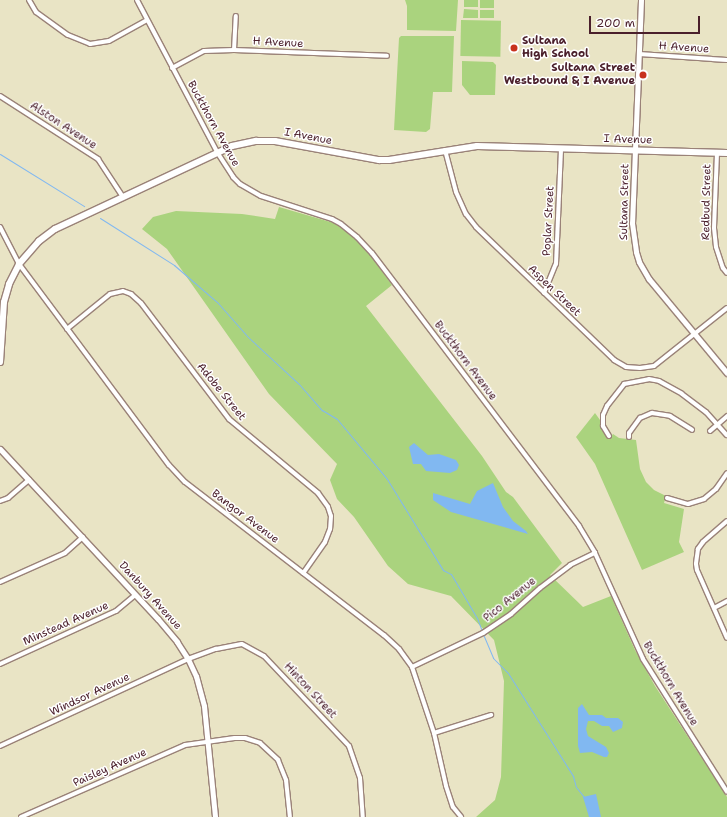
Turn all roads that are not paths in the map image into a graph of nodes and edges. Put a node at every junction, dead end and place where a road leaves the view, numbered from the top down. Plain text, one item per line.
1 (29, 0) edge
2 (137, 0) edge
3 (641, 0) edge
4 (236, 16) dead end
5 (147, 20) junction
6 (234, 50) junction
7 (639, 54) junction
8 (387, 56) dead end
9 (727, 60) edge
10 (172, 68) junction
11 (0, 96) edge
12 (561, 148) junction
13 (445, 150) junction
14 (635, 150) junction
15 (217, 152) junction
16 (717, 153) junction
17 (727, 153) edge
18 (123, 197) junction
19 (0, 227) edge
20 (19, 264) junction
21 (727, 273) edge
22 (544, 293) junction
23 (727, 308) edge
24 (67, 329) junction
25 (695, 335) junction
26 (0, 362) edge
27 (727, 373) edge
28 (727, 416) edge
29 (718, 425) junction
30 (692, 430) dead end
31 (710, 431) dead end
32 (727, 435) edge
33 (609, 436) dead end
34 (629, 437) dead end
35 (0, 449) edge
36 (727, 473) edge
37 (29, 480) junction
38 (667, 498) dead end
39 (0, 501) edge
40 (727, 521) edge
41 (83, 537) junction
42 (596, 553) junction
43 (303, 573) junction
44 (0, 582) edge
45 (135, 594) junction
46 (727, 601) edge
47 (714, 608) junction
48 (727, 638) edge
49 (188, 659) junction
50 (0, 664) edge
51 (412, 667) junction
52 (491, 715) dead end
53 (434, 733) junction
54 (208, 740) junction
55 (0, 746) edge
56 (727, 792) edge
57 (21, 817) edge
58 (215, 817) edge
59 (290, 817) edge
60 (364, 817) edge
61 (461, 817) edge

1 - 5 street
2 - 5 street, Buckthorn Avenue
3 - 7 street, Sultana Street
4 - 6 street
5 - 10 street, Buckthorn Avenue
6 - 8 street, H Avenue
6 - 10 street, H Avenue
7 - 9 street, H Avenue
7 - 14 street, Sultana Street
10 - 15 street, Buckthorn Avenue
11 - 18 street, Alston Avenue
12 - 13 main road, I Avenue
12 - 14 main road, I Avenue
12 - 22 street, Poplar Street
13 - 15 main road, I Avenue
13 - 22 street, Aspen Street
14 - 16 main road, I Avenue
14 - 25 street, Sultana Street
15 - 18 main road, I Avenue
15 - 42 street, Buckthorn Avenue
16 - 17 main road, I Avenue
16 - 21 street, Redbud Street
18 - 20 main road, I Avenue
19 - 20 street, Bangor Avenue
20 - 24 street, Bangor Avenue
20 - 26 main road, I Avenue
22 - 25 street, Aspen Street
23 - 25 street, Aspen Street
24 - 43 street, Bangor Avenue
24 - 43 street, Adobe Street
25 - 27 street, Sultana Street
28 - 29 street
29 - 31 street
29 - 32 street
29 - 33 street
30 - 34 street
35 - 37 street, Danbury Avenue
36 - 38 street
37 - 39 street
37 - 41 street, Danbury Avenue
40 - 47 street
41 - 44 street
41 - 45 street, Danbury Avenue
42 - 51 street, Pico Avenue
42 - 56 street, Buckthorn Avenue
43 - 51 street, Bangor Avenue
45 - 49 street, Danbury Avenue
45 - 50 street, Minstead Avenue
46 - 47 street
47 - 48 street
49 - 54 street, Danbury Avenue
49 - 55 street, Windsor Avenue
49 - 60 street, Hinton Street
51 - 53 street, Bangor Avenue
52 - 53 street
53 - 61 street, Bangor Avenue
54 - 57 street, Paisley Avenue
54 - 58 street, Danbury Avenue
54 - 59 street, Paisley Avenue

